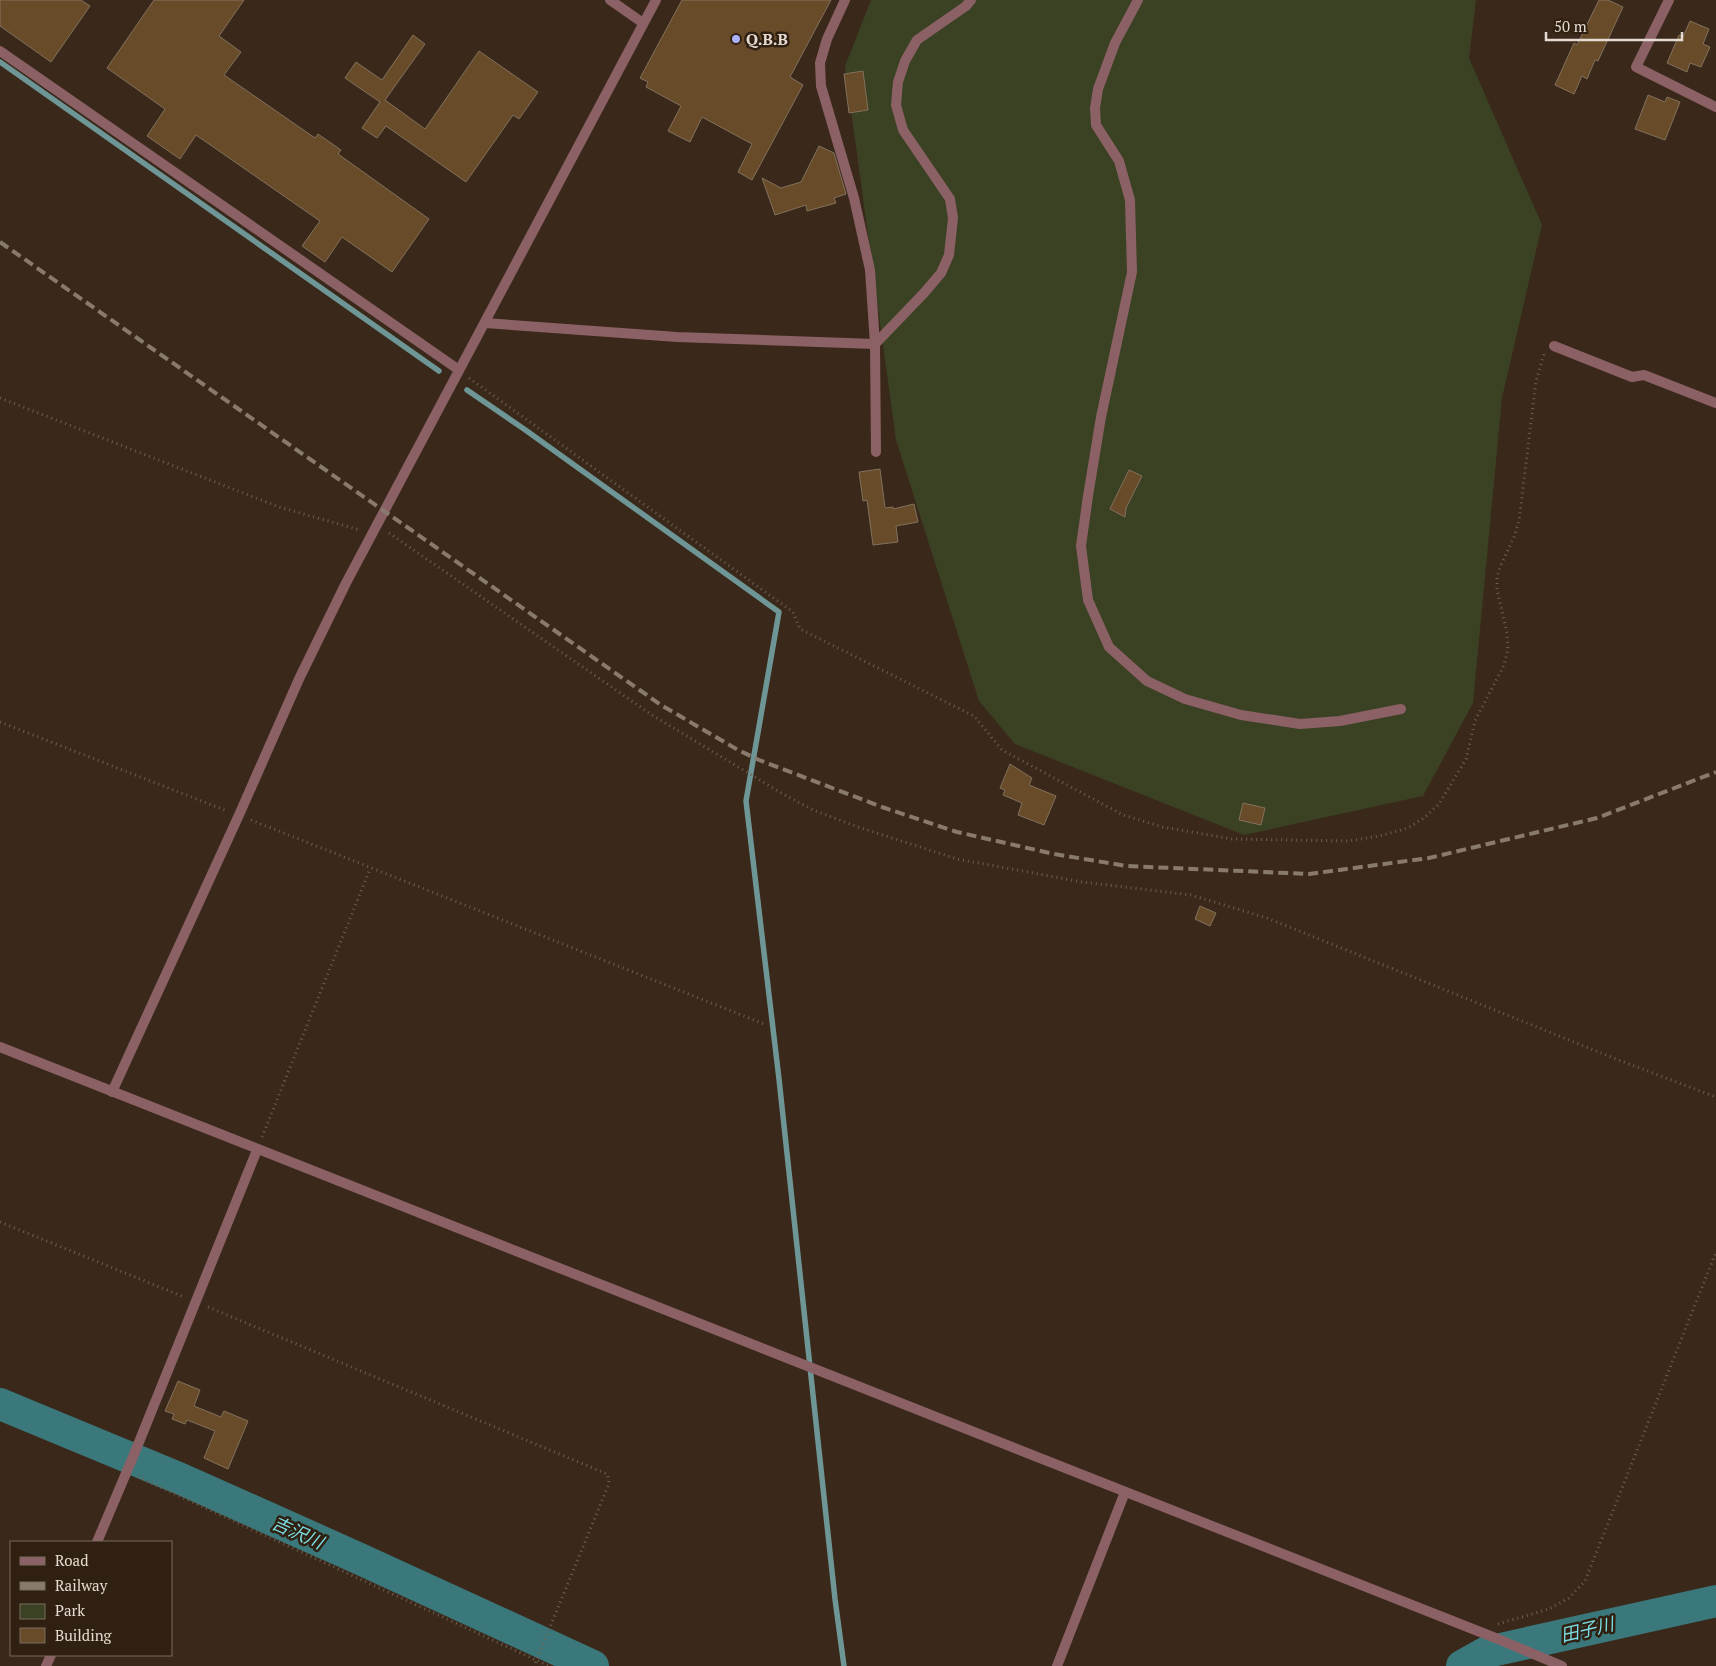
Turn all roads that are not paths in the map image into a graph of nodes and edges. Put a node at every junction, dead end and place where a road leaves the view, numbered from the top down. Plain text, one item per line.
1 (610, 0) edge
2 (656, 0) edge
3 (845, 0) edge
4 (971, 0) edge
5 (1138, 0) edge
6 (1669, 0) edge
7 (643, 23) junction
8 (0, 51) edge
9 (1716, 108) edge
10 (485, 323) junction
11 (875, 344) junction
12 (1554, 346) dead end
13 (459, 370) junction
14 (1716, 403) edge
15 (876, 452) dead end
16 (1401, 710) dead end
17 (0, 1048) edge
18 (112, 1092) junction
19 (257, 1150) junction
20 (1125, 1492) junction
21 (97, 1541) edge
22 (1057, 1666) edge
23 (1562, 1666) edge

1 - 7 street
2 - 7 street
3 - 11 street
4 - 11 street
5 - 16 street
6 - 9 street
7 - 10 street
8 - 13 street
10 - 11 street
10 - 13 street
11 - 15 street
12 - 14 street
13 - 18 street
17 - 18 street
18 - 19 street
19 - 20 street
19 - 21 street
20 - 22 street
20 - 23 street

